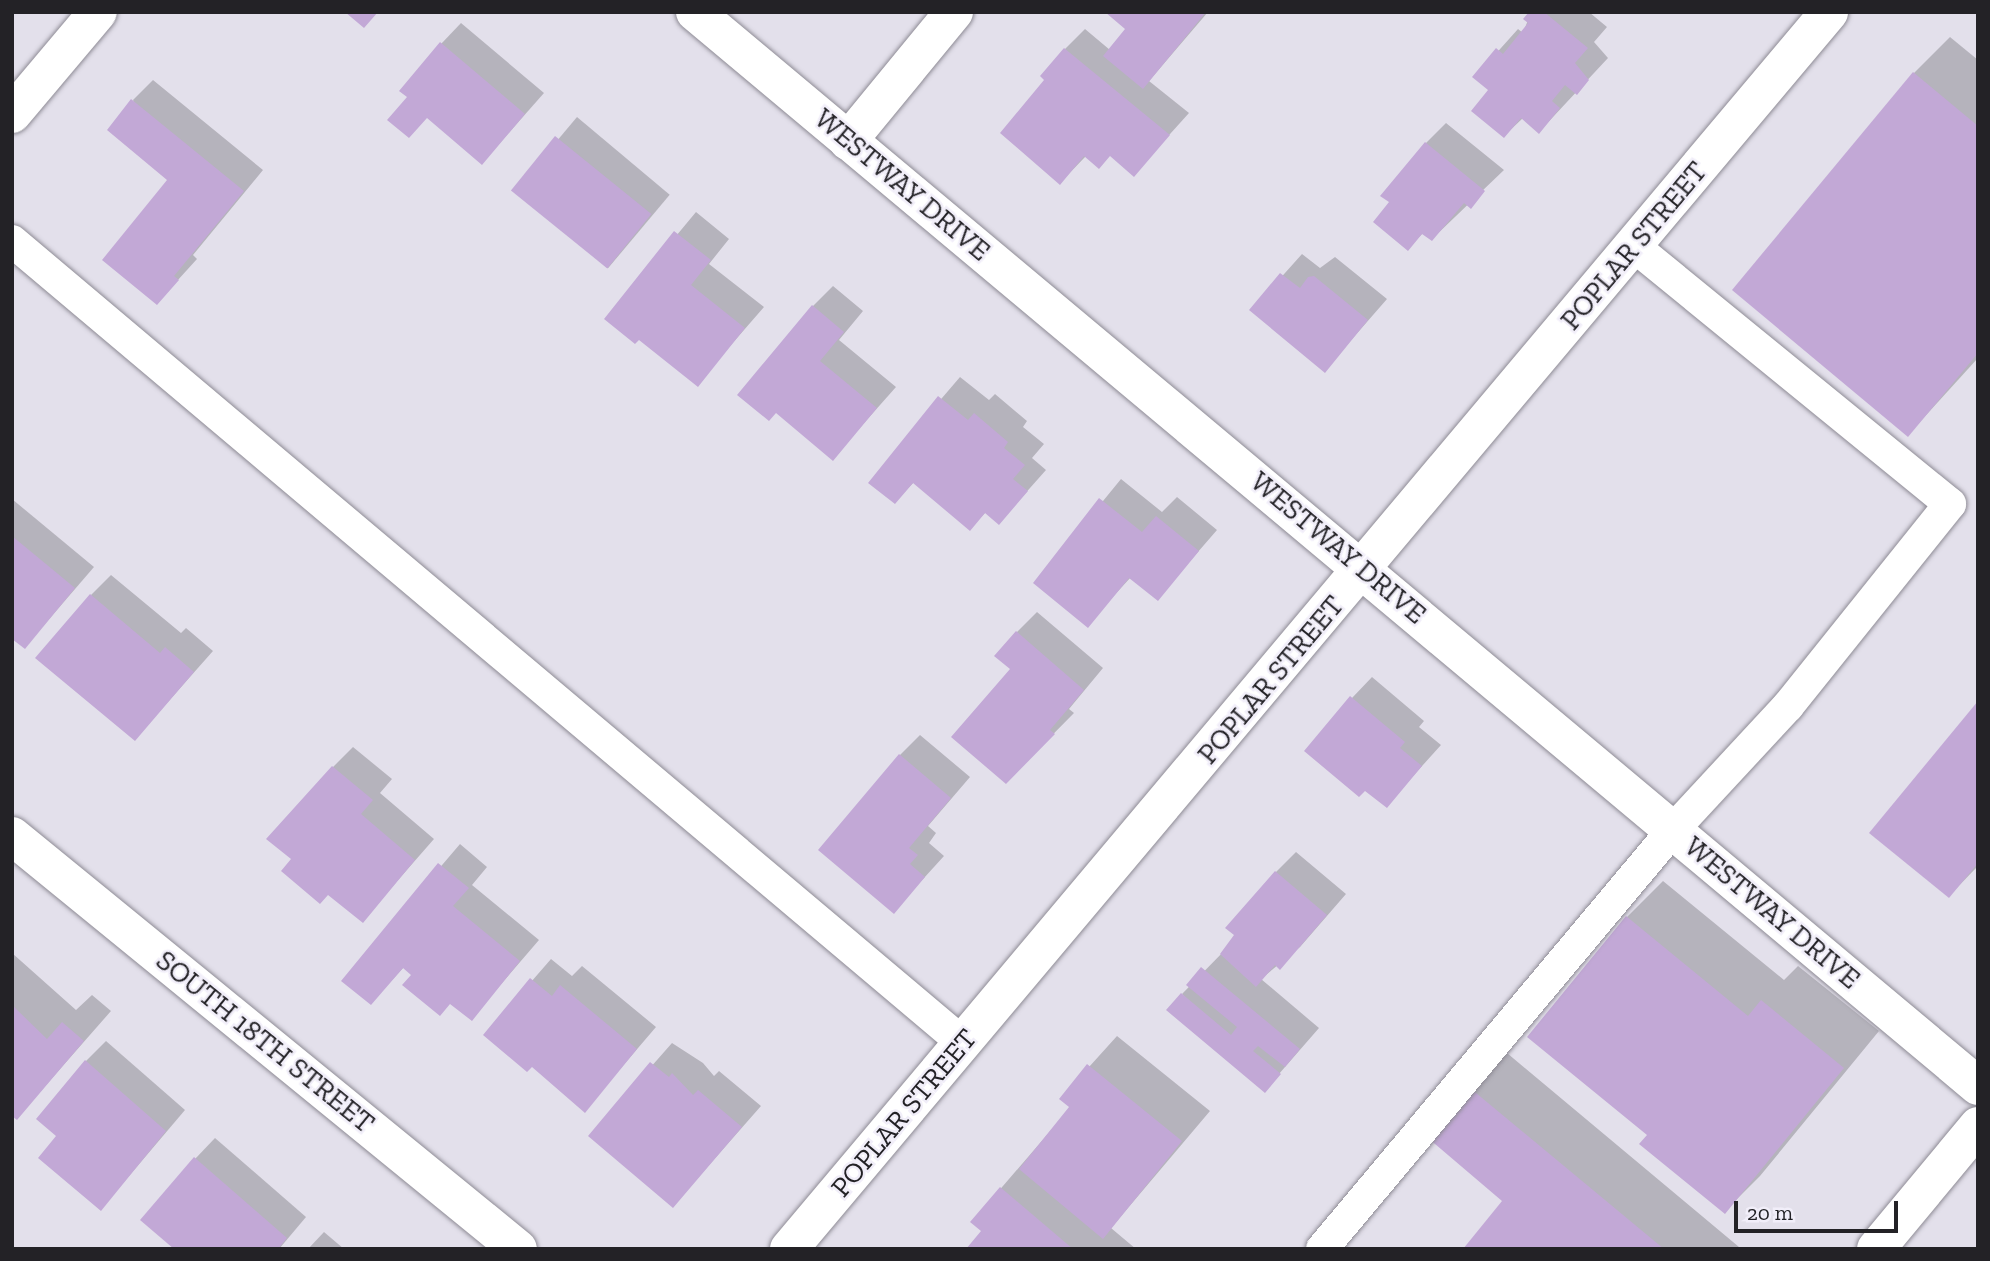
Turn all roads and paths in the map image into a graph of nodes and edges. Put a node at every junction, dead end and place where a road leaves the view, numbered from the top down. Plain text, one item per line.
1 (97, 12) edge
2 (695, 12) edge
3 (954, 12) edge
4 (1829, 12) edge
5 (12, 114) edge
6 (848, 141) junction
7 (12, 241) edge
8 (1634, 246) junction
9 (1365, 570) junction
10 (1674, 830) junction
11 (12, 836) edge
12 (963, 1043) junction
13 (1978, 1086) edge
14 (1978, 1126) edge
15 (518, 1249) edge
16 (789, 1249) edge
17 (1322, 1249) edge
18 (1876, 1249) edge

1 - 5 street
2 - 6 street, WESTWAY DRIVE
3 - 6 street
4 - 8 street, POPLAR STREET
6 - 9 street, WESTWAY DRIVE
7 - 12 lane
8 - 9 street, POPLAR STREET
8 - 10 lane
9 - 10 street, WESTWAY DRIVE
9 - 12 street, POPLAR STREET
10 - 13 street, WESTWAY DRIVE
10 - 17 lane
11 - 15 street, SOUTH 18TH STREET
12 - 16 street, POPLAR STREET
14 - 18 street

